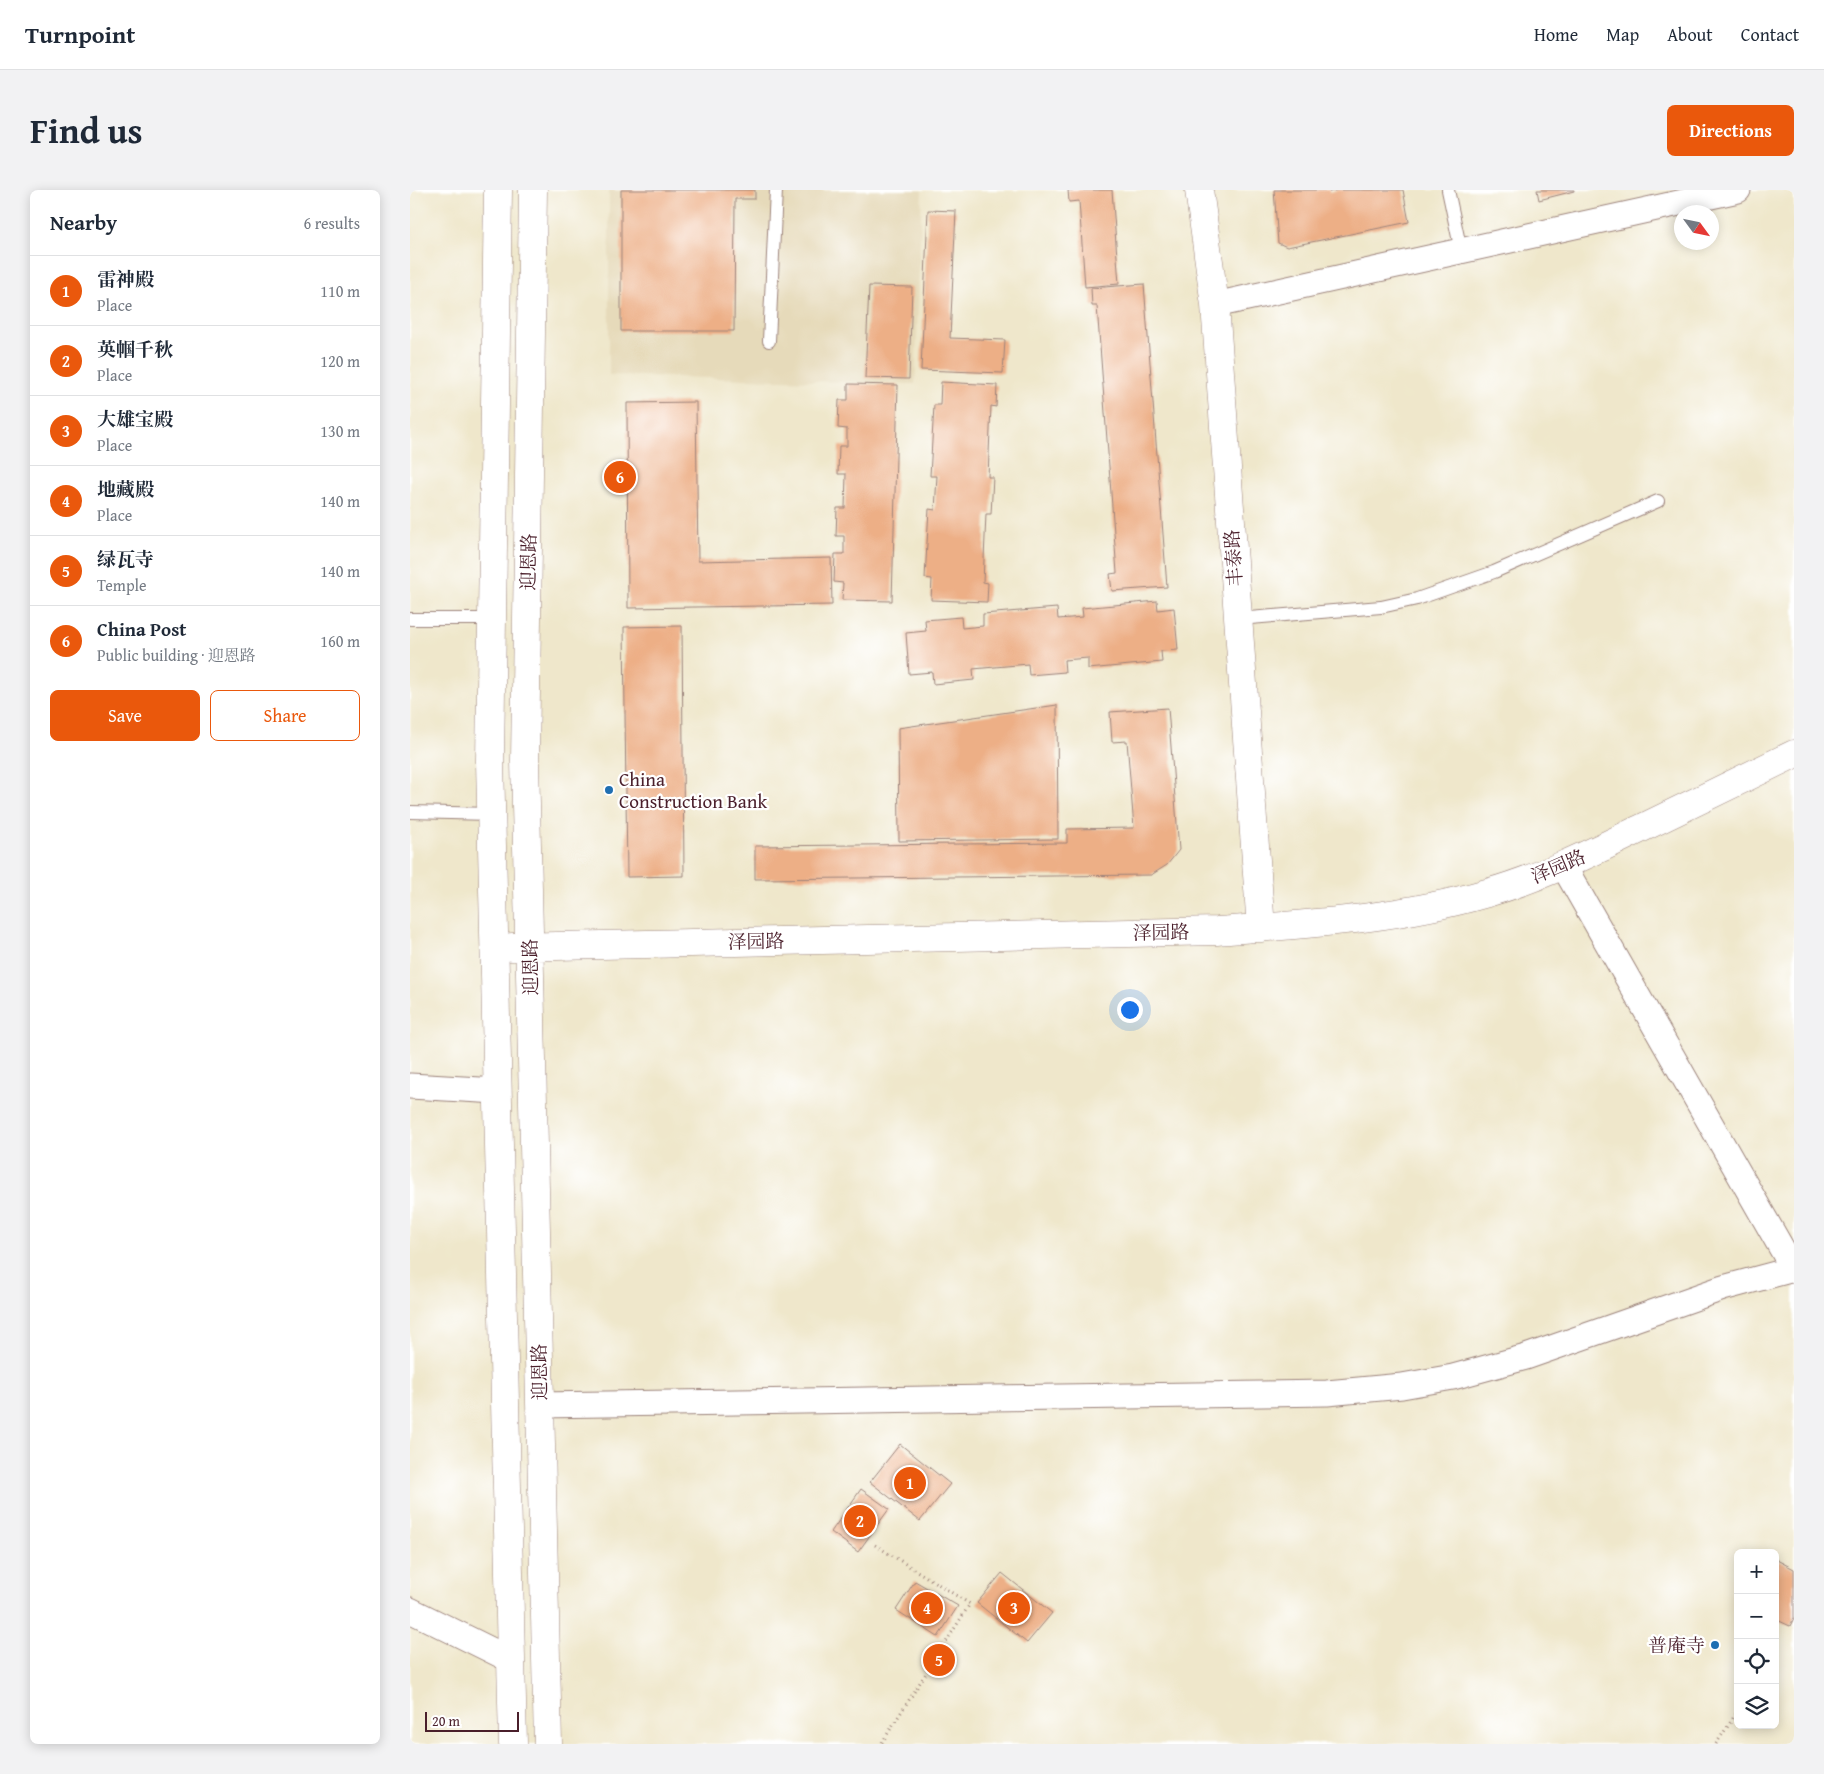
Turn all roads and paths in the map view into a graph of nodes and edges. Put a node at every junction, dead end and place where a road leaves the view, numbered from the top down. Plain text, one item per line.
1 (498, 190) edge
2 (534, 190) edge
3 (776, 190) edge
4 (1199, 190) edge
5 (1448, 190) edge
6 (1738, 190) edge
7 (1460, 251) junction
8 (1215, 305) junction
9 (769, 341) dead end
10 (1658, 501) dead end
11 (410, 619) edge
12 (1238, 619) junction
13 (492, 620) junction
14 (1794, 754) edge
15 (410, 812) edge
16 (492, 814) junction
17 (1564, 865) junction
18 (1261, 928) junction
19 (530, 946) junction
20 (495, 947) junction
21 (410, 1086) edge
22 (498, 1091) junction
23 (1794, 1269) edge
24 (540, 1405) junction
25 (875, 1545) dead end
26 (410, 1610) edge
27 (511, 1660) junction
28 (1734, 1717) edge
29 (513, 1744) edge
30 (548, 1744) edge
31 (881, 1744) edge
32 (1716, 1744) edge

1 - 13 street, 迎恩路
2 - 19 street, 迎恩路
3 - 9 lane
4 - 8 street, 丰泰路
5 - 7 lane
6 - 7 street
7 - 8 street
8 - 12 street, 丰泰路
10 - 12 lane
11 - 13 lane
12 - 18 street, 丰泰路
13 - 16 street, 迎恩路
14 - 17 street, 泽园路
15 - 16 lane
16 - 20 street, 迎恩路
17 - 18 street, 泽园路
17 - 23 street
18 - 19 street, 泽园路
19 - 20 street, 泽园路
19 - 24 street, 迎恩路
20 - 22 street, 迎恩路
21 - 22 street
22 - 27 street, 迎恩路
23 - 24 street
24 - 30 street, 迎恩路
25 - 31 path
26 - 27 street
27 - 29 street, 迎恩路
28 - 32 path

